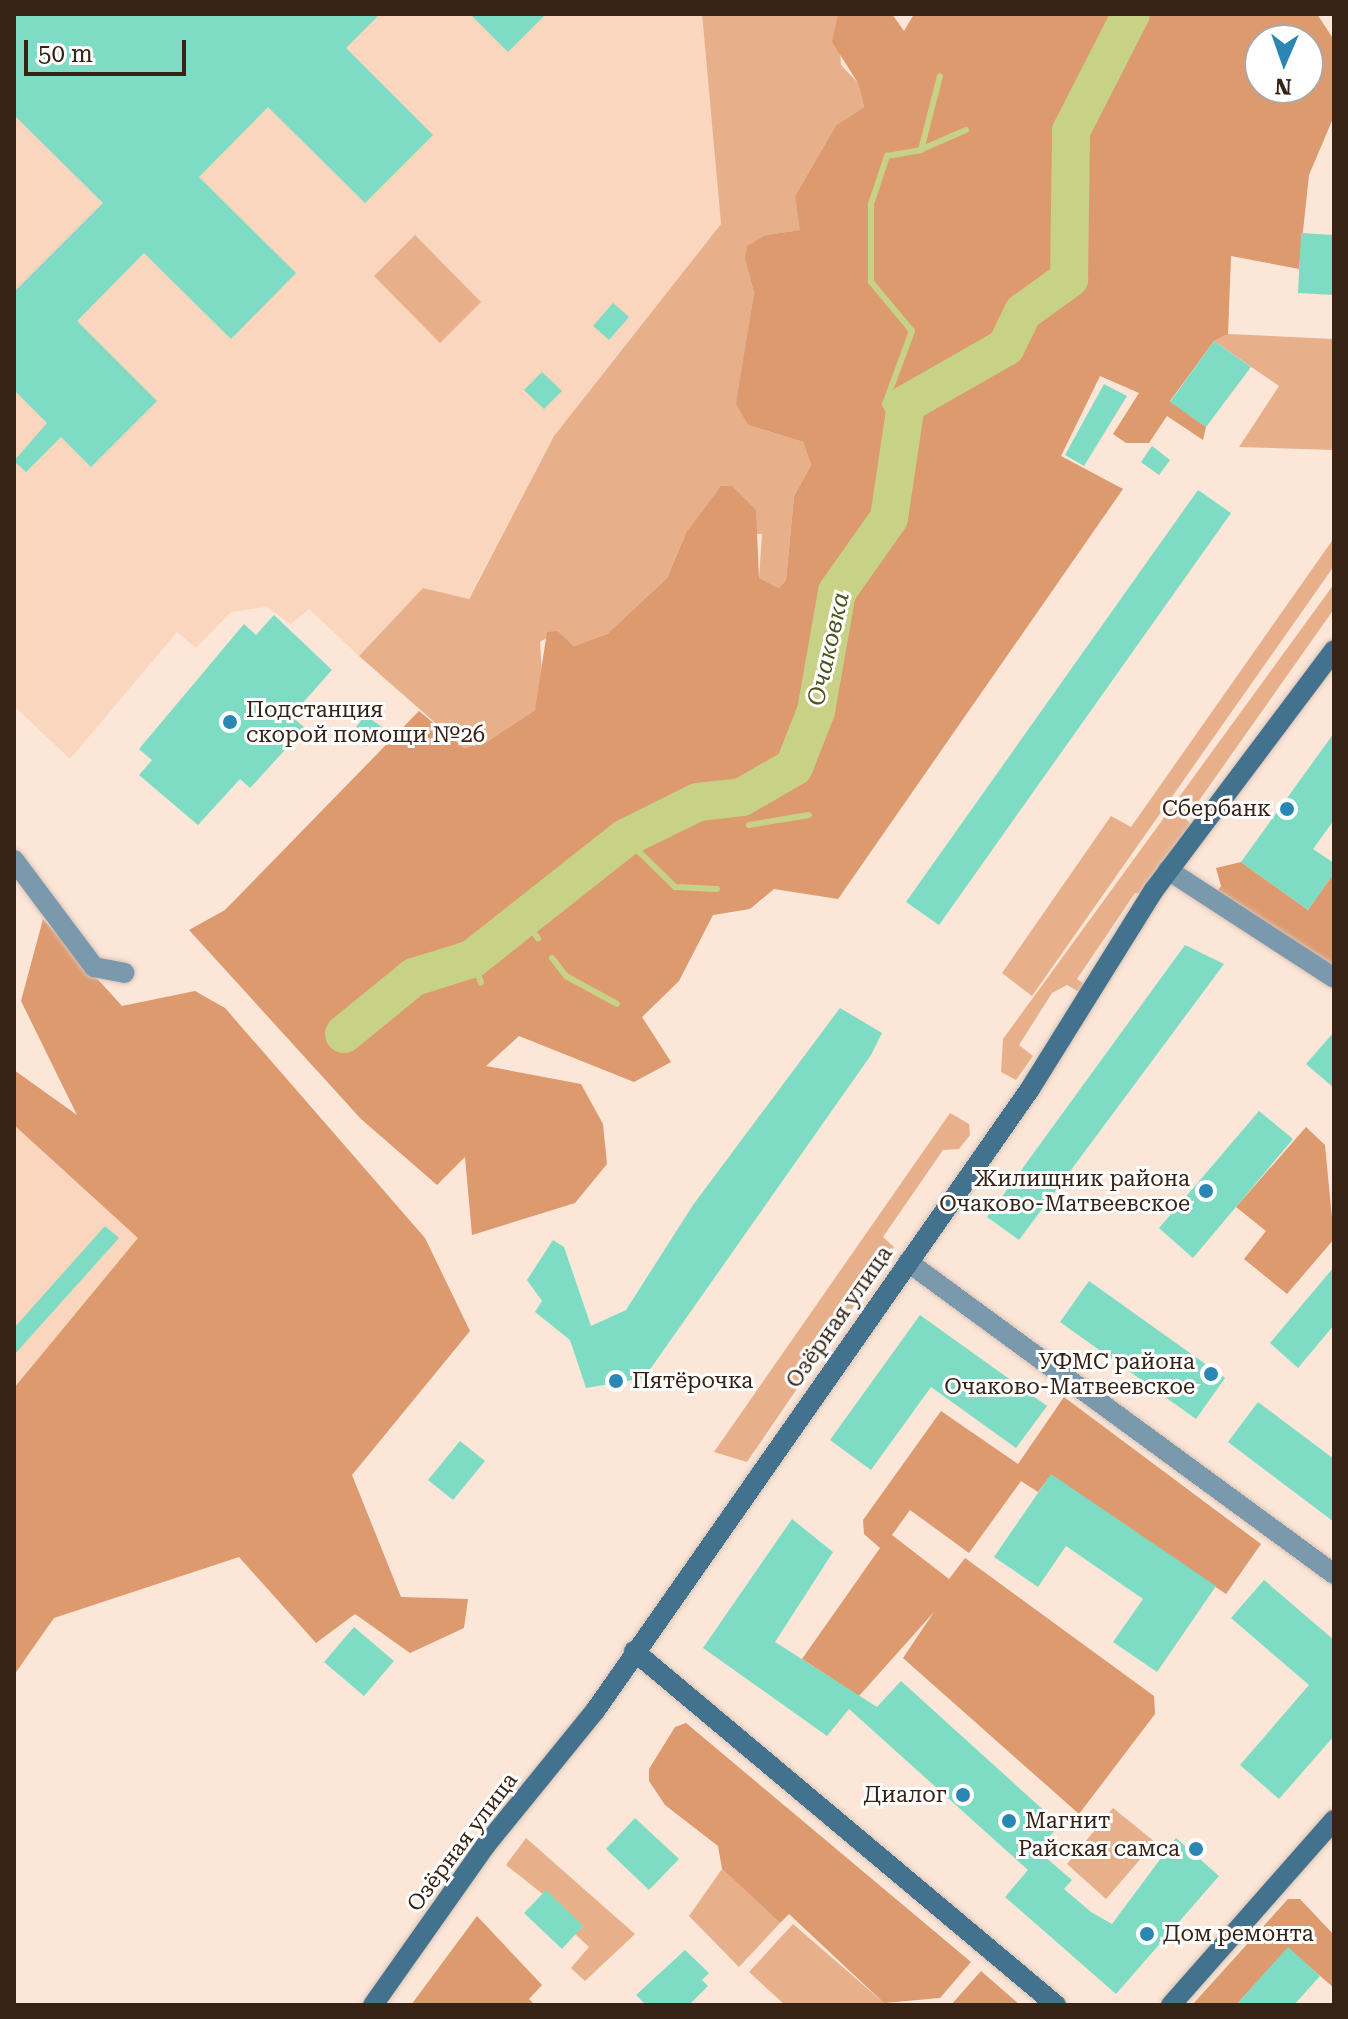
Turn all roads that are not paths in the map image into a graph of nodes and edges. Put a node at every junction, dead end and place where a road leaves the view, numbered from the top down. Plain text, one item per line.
1 (1334, 650) edge
2 (14, 860) edge
3 (1168, 870) junction
4 (124, 973) dead end
5 (1334, 978) edge
6 (908, 1262) junction
7 (1334, 1574) edge
8 (634, 1651) junction
9 (1334, 1820) edge
10 (373, 2005) edge
11 (1056, 2005) edge
12 (1171, 2005) edge

1 - 3 street, Озёрная улица
2 - 4 street
3 - 5 street
3 - 6 street, Озёрная улица
6 - 7 street
6 - 8 street, Озёрная улица
8 - 10 street, Озёрная улица
8 - 11 street
9 - 12 street

